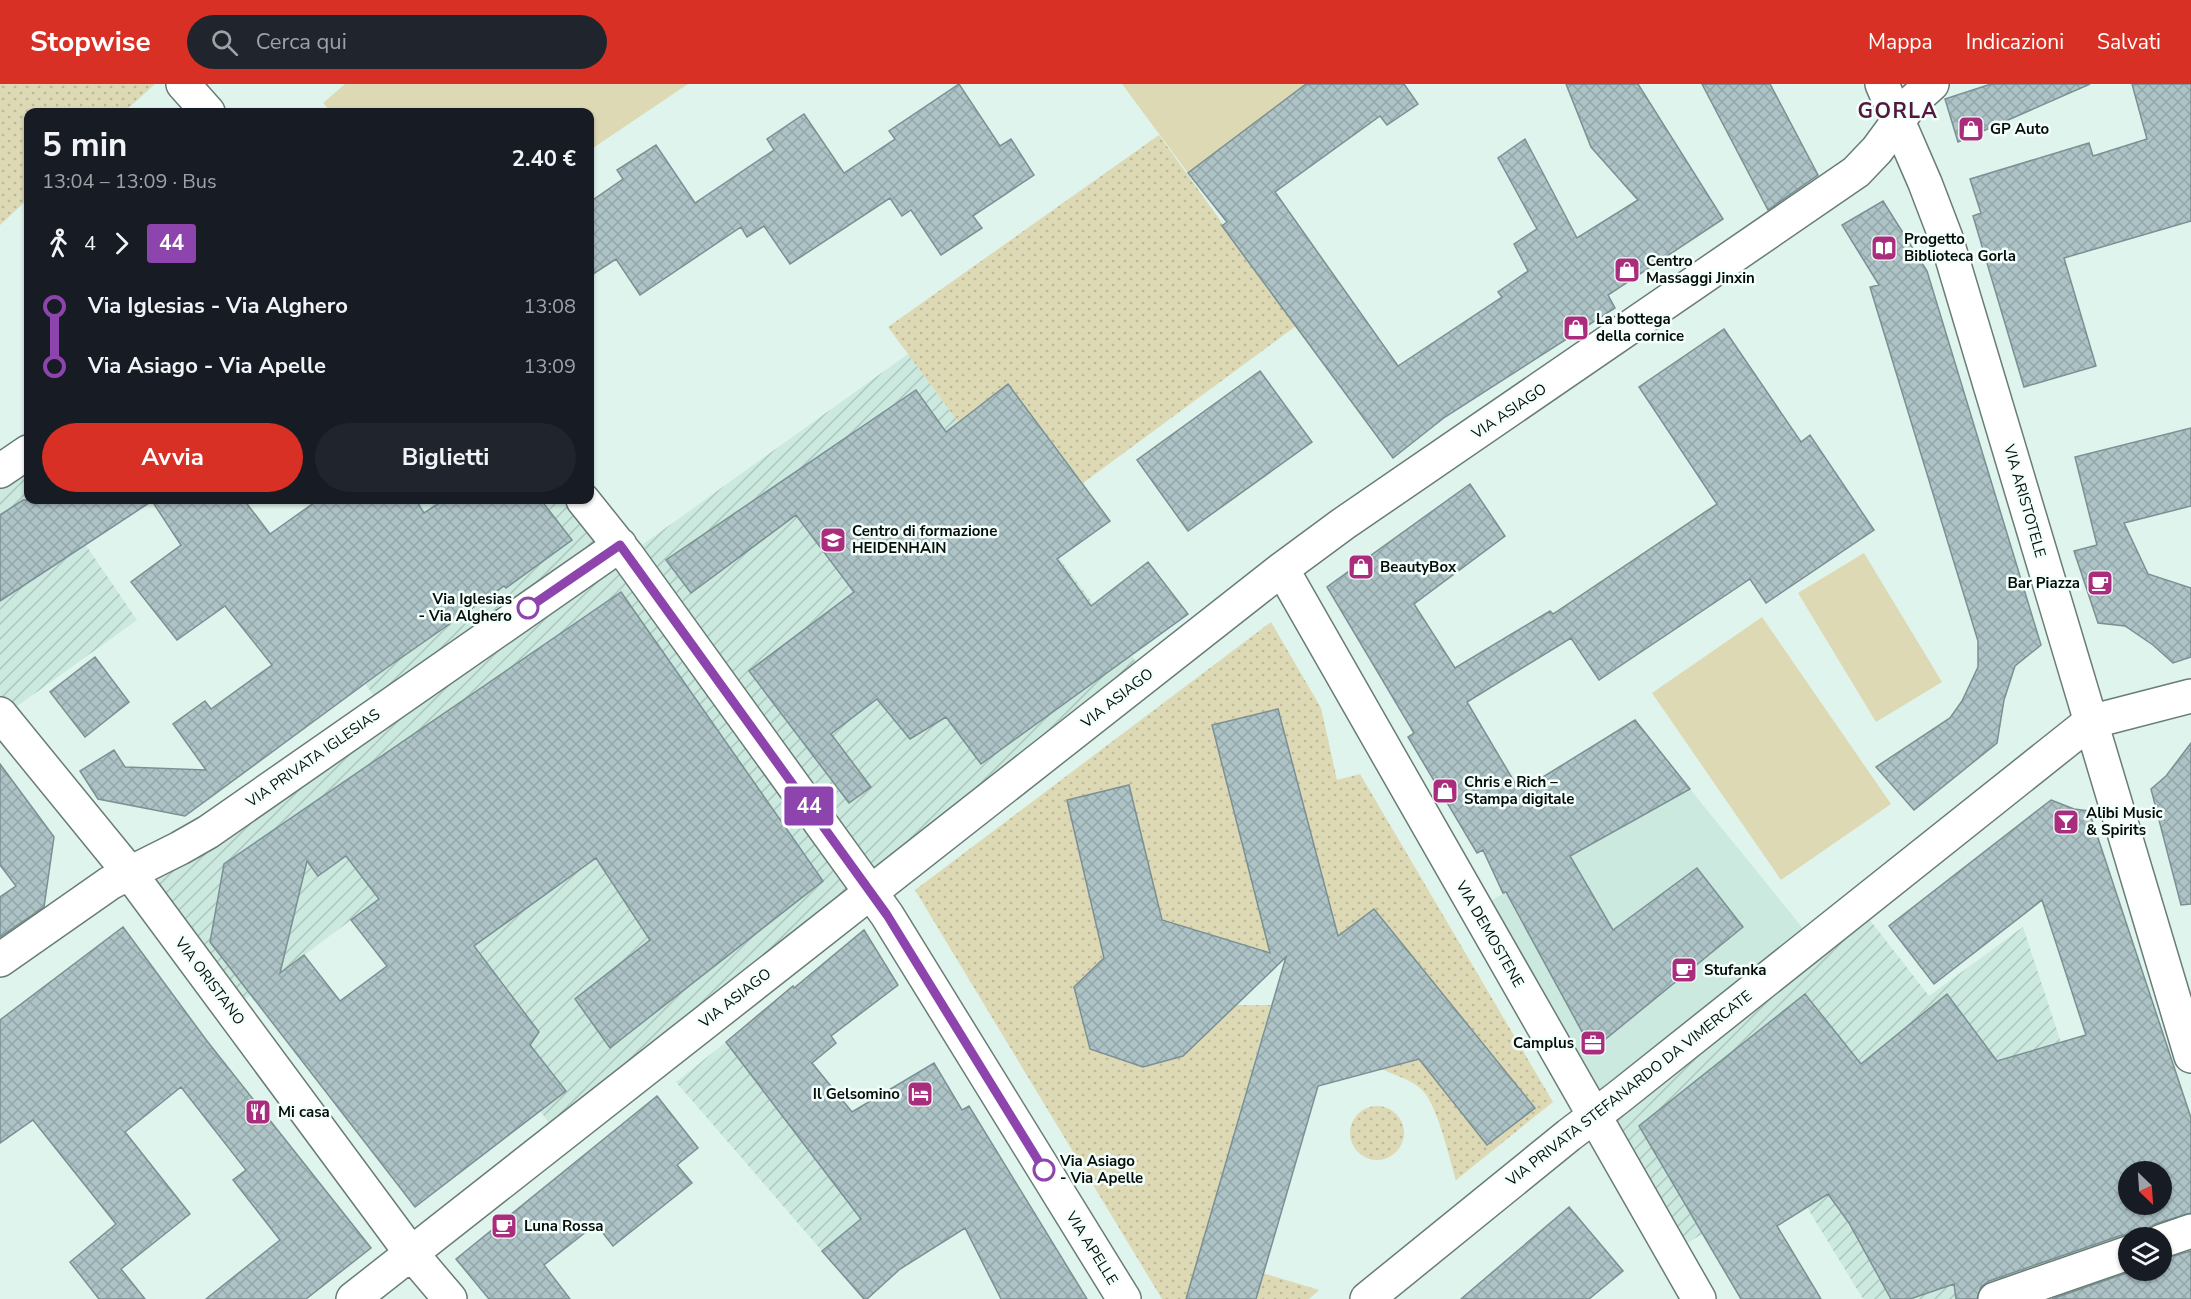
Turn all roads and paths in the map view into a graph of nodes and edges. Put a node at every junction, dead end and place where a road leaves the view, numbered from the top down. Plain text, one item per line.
1 (183, 84) edge
2 (1882, 84) edge
3 (1932, 84) edge
4 (204, 108) edge
5 (1898, 122) junction
6 (24, 455) edge
7 (0, 471) edge
8 (586, 504) edge
9 (620, 545) junction
10 (1282, 569) junction
11 (2191, 696) edge
12 (0, 714) edge
13 (2090, 722) junction
14 (129, 872) junction
15 (870, 891) junction
16 (0, 960) edge
17 (2191, 1056) edge
18 (1594, 1117) junction
19 (2191, 1231) edge
20 (2172, 1238) edge
21 (411, 1253) junction
22 (2118, 1256) edge
23 (353, 1299) edge
24 (450, 1299) edge
25 (1124, 1299) edge
26 (1367, 1299) edge
27 (1699, 1299) edge
28 (1995, 1299) edge

1 - 4 street
2 - 5 street, VIA ARISTOTELE
3 - 5 street, VIA ASIAGO
5 - 10 street, VIA ASIAGO
5 - 13 street, VIA ARISTOTELE
6 - 7 street
8 - 9 street, VIA APELLE
9 - 14 street, VIA PRIVATA IGLESIAS
9 - 15 street, VIA APELLE
10 - 15 street, VIA ASIAGO
10 - 18 street, VIA DEMOSTENE
11 - 13 street
12 - 14 street, VIA ORISTANO
13 - 17 street, VIA ARISTOTELE
13 - 18 street, VIA PRIVATA STEFANARDO DA VIMERCATE
14 - 16 street, VIA PRIVATA IGLESIAS
14 - 21 street, VIA ORISTANO
15 - 21 street, VIA ASIAGO
15 - 25 street, VIA APELLE
18 - 26 street, VIA PRIVATA STEFANARDO DA VIMERCATE
18 - 27 street, VIA DEMOSTENE
19 - 20 street
21 - 23 street, VIA ASIAGO
21 - 24 street, VIA ORISTANO
22 - 28 street

